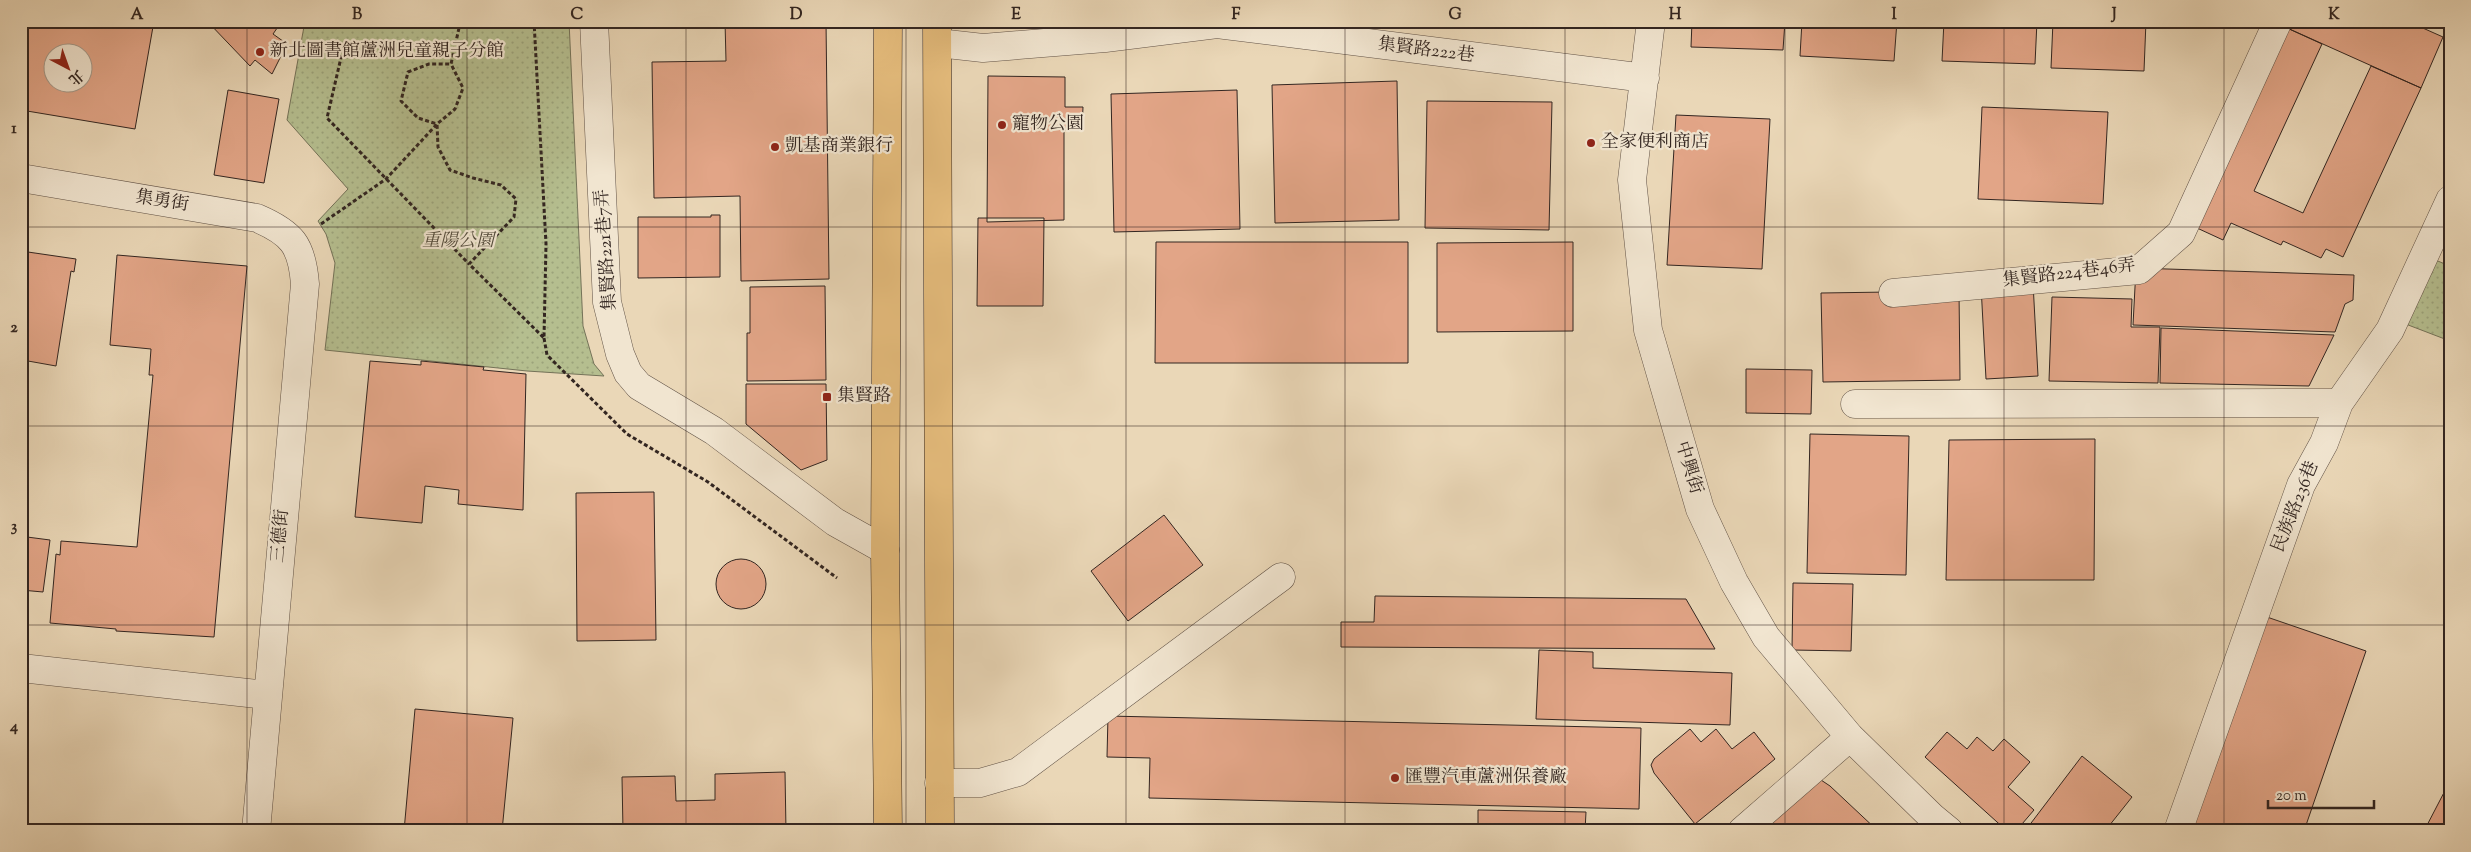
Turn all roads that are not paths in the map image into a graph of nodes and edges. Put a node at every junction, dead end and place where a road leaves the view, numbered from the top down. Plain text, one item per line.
1 (594, 21) edge
2 (888, 21) edge
3 (1651, 21) edge
4 (2278, 21) edge
5 (938, 32) edge
6 (1645, 78) junction
7 (21, 178) edge
8 (2450, 200) edge
9 (294, 243) joint
10 (1894, 293) dead end
11 (2339, 403) junction
12 (1856, 404) dead end
13 (886, 550) junction
14 (1281, 577) dead end
15 (21, 668) edge
16 (266, 694) junction
17 (1850, 737) junction
18 (939, 783) junction
19 (256, 831) edge
20 (888, 831) edge
21 (940, 831) edge
22 (1742, 831) edge
23 (1949, 831) edge
24 (2178, 831) edge

1 - 13 street, 集賢路221巷7弄
2 - 13 main road
3 - 6 street, 中興街
4 - 10 street, 集賢路224巷46弄
5 - 6 street, 集賢路222巷
5 - 18 main road
6 - 17 street, 中興街
7 - 9 street, 集勇街
8 - 11 street, 民族路236巷
9 - 16 street, 三德街
11 - 12 street
11 - 24 street, 民族路236巷
13 - 20 main road
14 - 18 street
15 - 16 street
16 - 19 street, 三德街
17 - 22 street
17 - 23 street, 中興街
18 - 21 main road

